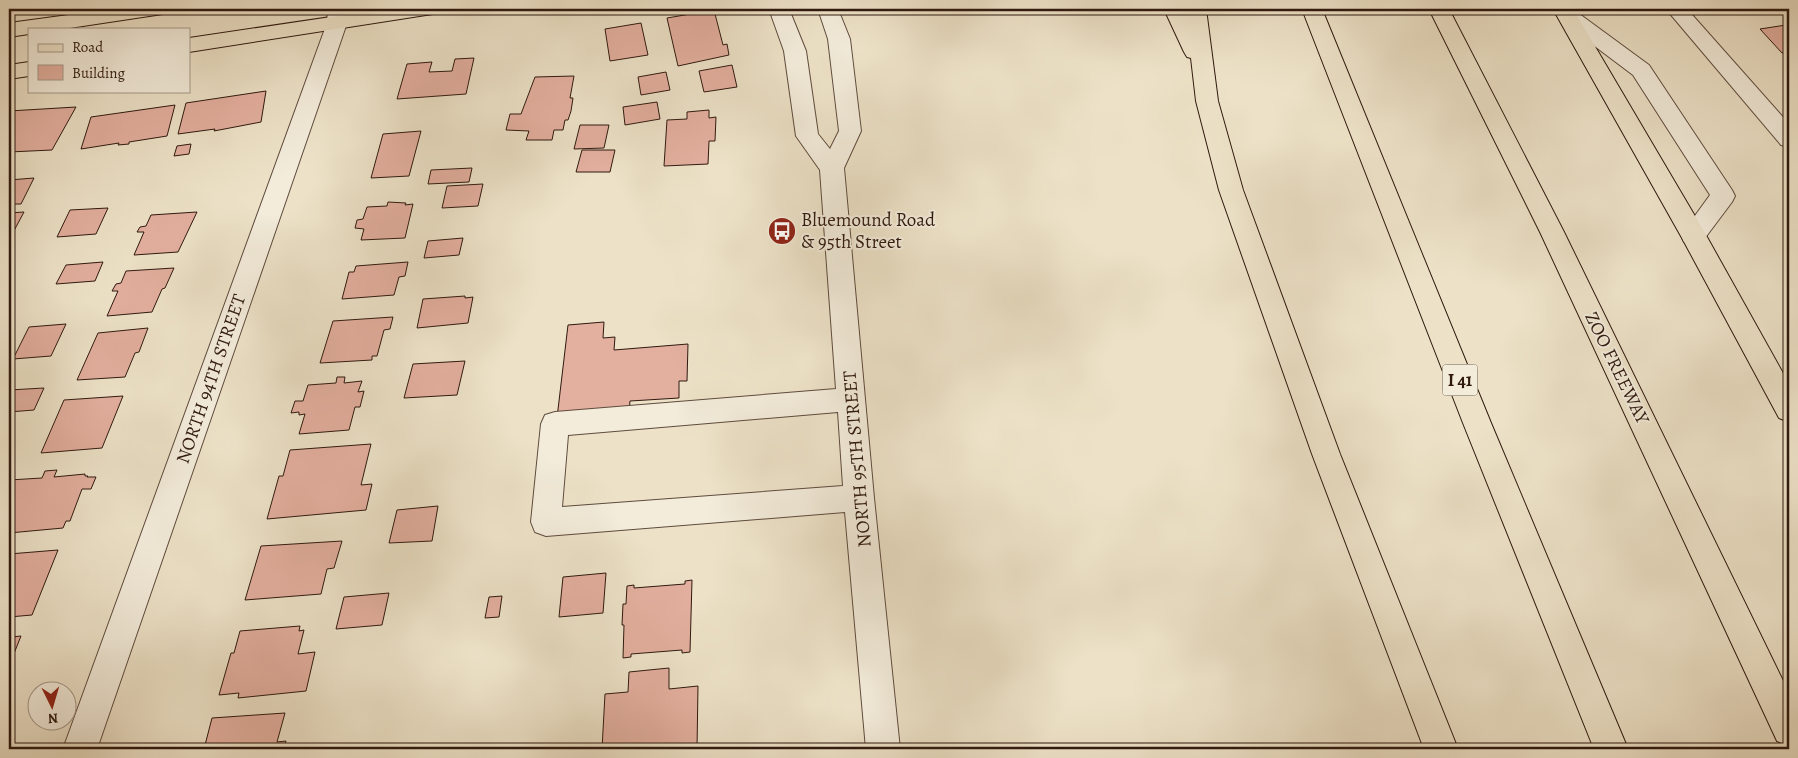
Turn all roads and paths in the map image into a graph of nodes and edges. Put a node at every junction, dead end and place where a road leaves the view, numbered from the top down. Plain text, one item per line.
1 (156, 9) edge
2 (426, 9) edge
3 (779, 9) edge
4 (828, 9) edge
5 (1174, 9) edge
6 (1196, 9) edge
7 (1312, 9) edge
8 (1439, 9) edge
9 (1676, 9) edge
10 (1565, 12) edge
11 (337, 16) edge
12 (9, 30) edge
13 (190, 45) edge
14 (1202, 67) junction
15 (28, 70) edge
16 (9, 72) edge
17 (1789, 139) edge
18 (832, 168) junction
19 (1693, 235) junction
20 (852, 399) junction
21 (1789, 410) edge
22 (859, 498) junction
23 (1789, 729) edge
24 (80, 749) edge
25 (883, 749) edge
26 (1441, 749) edge
27 (1611, 749) edge

1 - 12 main road
2 - 11 main road
3 - 18 street
4 - 18 street
5 - 14 main road
6 - 14 main road
7 - 27 main road, I 41
8 - 23 main road, ZOO FREEWAY
9 - 17 street
10 - 19 main road
10 - 19 street
11 - 13 main road
11 - 24 street, NORTH 94TH STREET
14 - 26 main road
15 - 16 main road
18 - 20 street, NORTH 95TH STREET
19 - 21 main road
20 - 22 street, NORTH 95TH STREET
20 - 22 street
22 - 25 street, NORTH 95TH STREET

